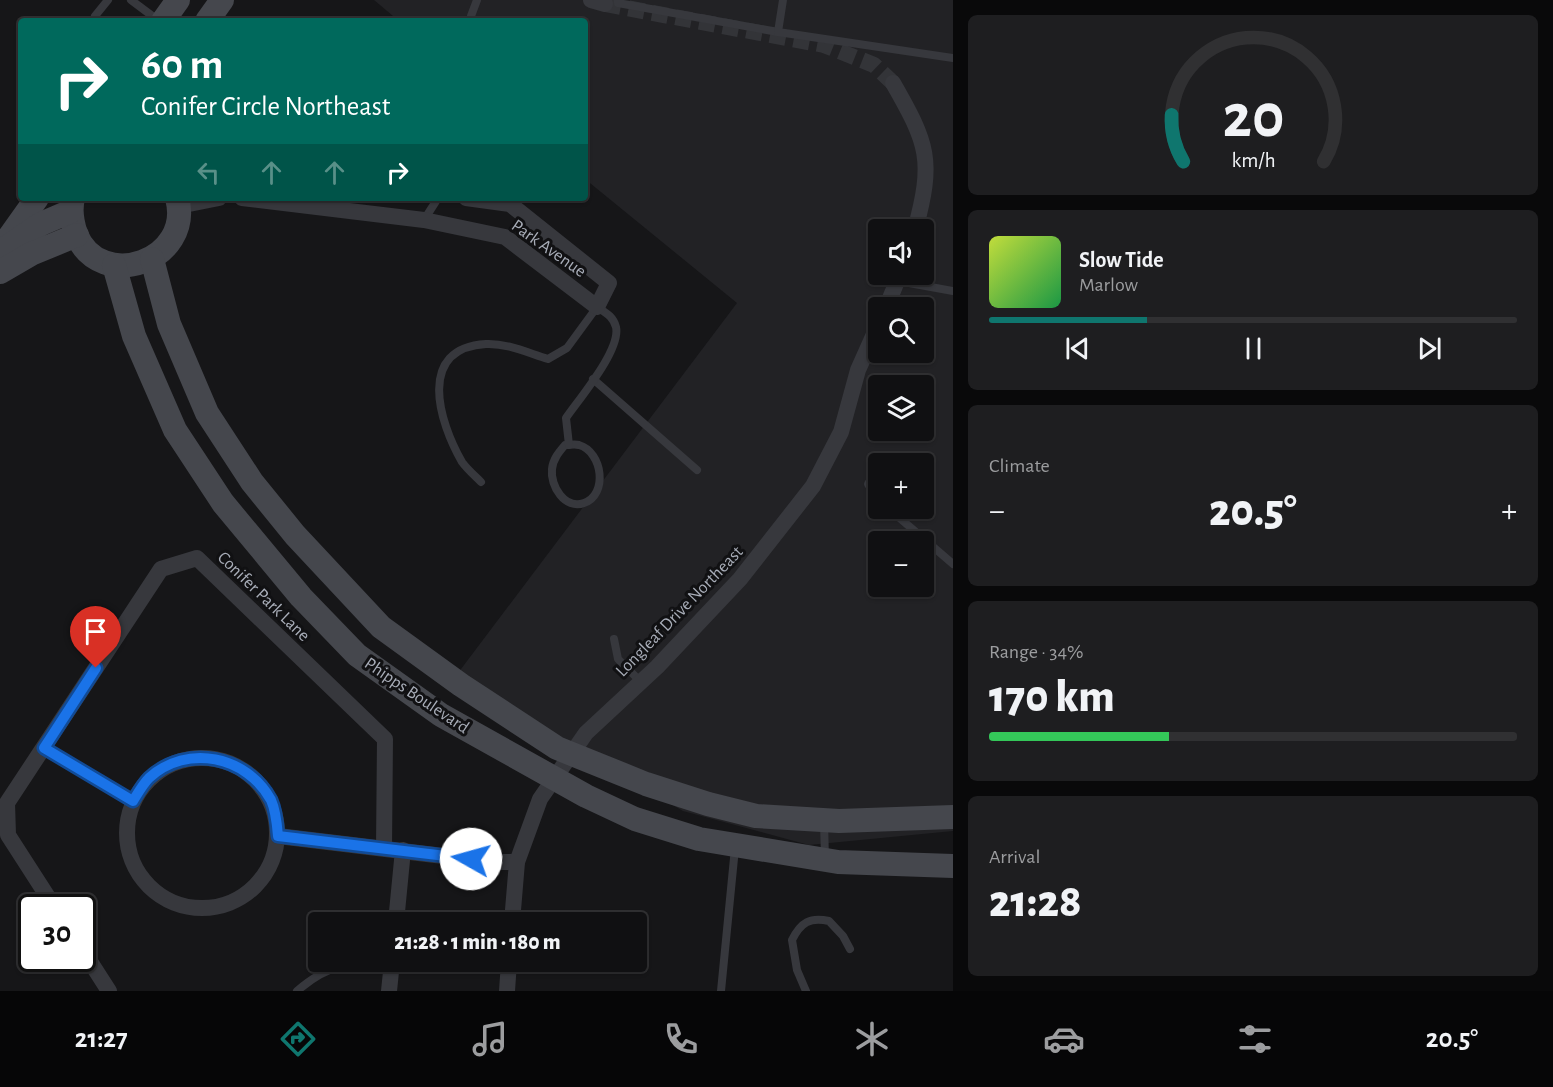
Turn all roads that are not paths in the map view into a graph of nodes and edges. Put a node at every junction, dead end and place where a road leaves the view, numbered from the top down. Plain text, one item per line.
1 (108, 0) edge
2 (131, 0) edge
3 (178, 0) edge
4 (205, 0) edge
5 (222, 0) edge
6 (477, 0) edge
7 (783, 0) edge
8 (605, 1) edge
9 (95, 16) dead end
10 (471, 16) dead end
11 (157, 18) edge
12 (163, 18) edge
13 (200, 18) edge
14 (209, 18) edge
15 (778, 32) junction
16 (953, 58) edge
17 (892, 83) tunnel mouth
18 (35, 201) edge
19 (267, 201) edge
20 (436, 201) edge
21 (488, 201) edge
22 (178, 202) edge
23 (72, 205) edge
24 (918, 219) edge
25 (424, 220) junction
26 (77, 235) junction
27 (0, 251) edge
28 (152, 259) junction
29 (114, 265) junction
30 (0, 272) edge
31 (928, 285) edge
32 (953, 291) edge
33 (597, 307) junction
34 (868, 347) edge
35 (592, 379) junction
36 (569, 445) junction
37 (697, 470) dead end
38 (481, 482) dead end
39 (901, 519) edge
40 (953, 564) edge
41 (615, 639) dead end
42 (641, 682) junction
43 (44, 748) junction
44 (570, 754) junction
45 (553, 778) junction
46 (133, 801) junction
47 (953, 817) edge
48 (824, 820) junction
49 (278, 836) junction
50 (735, 847) junction
51 (384, 848) junction
52 (403, 850) junction
53 (825, 860) junction
54 (517, 862) junction
55 (953, 866) edge
56 (46, 894) edge
57 (397, 912) edge
58 (513, 912) edge
59 (850, 949) dead end
60 (96, 970) edge
61 (322, 972) edge
62 (391, 972) edge
63 (508, 972) edge
64 (110, 991) edge
65 (297, 991) edge
66 (389, 991) edge
67 (507, 991) edge
68 (722, 991) edge
69 (806, 991) edge

1 - 9 lane
2 - 11 lane
3 - 12 main road
4 - 13 main road
5 - 14 main road
6 - 10 lane
7 - 15 lane
8 - 15 lane
15 - 16 lane
17 - 24 street
18 - 27 main road
19 - 25 street, Park Avenue
20 - 25 lane
21 - 33 street, Park Avenue
22 - 28 main road
23 - 26 main road
23 - 27 main road
25 - 33 street, Park Avenue
26 - 29 main road
26 - 30 main road
28 - 29 main road
28 - 44 main road, Phipps Boulevard
29 - 45 main road, Phipps Boulevard
31 - 32 lane
33 - 35 lane
33 - 38 lane
34 - 42 street, Longleaf Drive Northeast
35 - 36 lane
35 - 37 lane
36 - 36 lane
39 - 40 lane
41 - 42 lane
42 - 44 street, Longleaf Drive Northeast
43 - 46 lane
43 - 51 street, Conifer Park Lane
43 - 56 street, Conifer Park Lane
44 - 45 street, Longleaf Drive Northeast
44 - 48 main road, Phipps Boulevard
45 - 50 main road, Phipps Boulevard
45 - 54 street, Longleaf Drive Northeast
46 - 49 street
46 - 49 street
47 - 48 main road, Phipps Boulevard
48 - 53 lane
49 - 51 street
50 - 53 main road, Phipps Boulevard
50 - 68 lane
51 - 52 street
52 - 54 street
52 - 57 street
53 - 55 main road, Phipps Boulevard
54 - 58 street, Longleaf Drive Northeast
59 - 69 lane
60 - 64 street
61 - 65 lane
62 - 66 street
63 - 67 street

